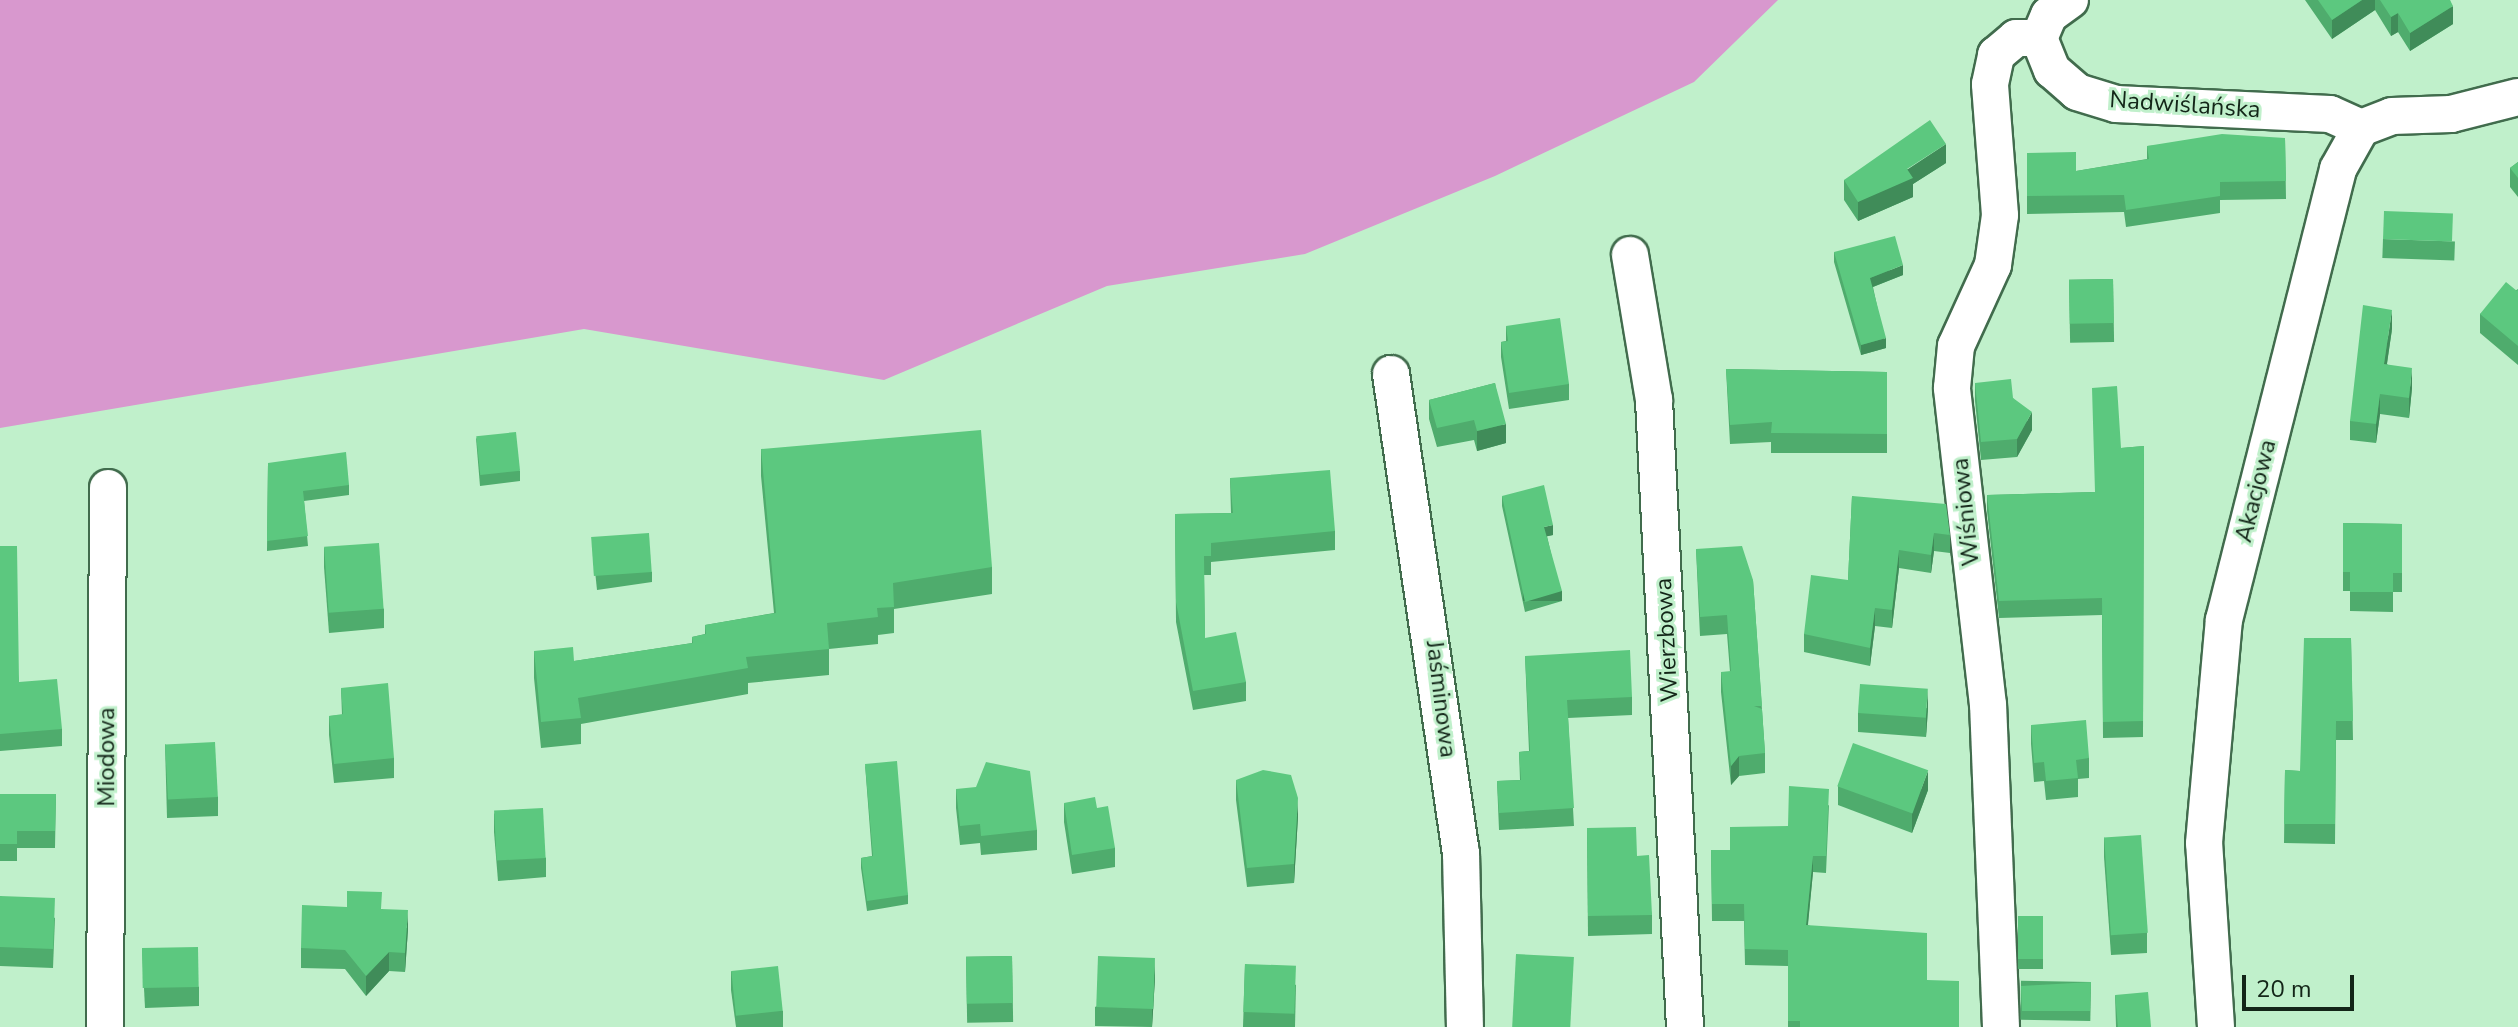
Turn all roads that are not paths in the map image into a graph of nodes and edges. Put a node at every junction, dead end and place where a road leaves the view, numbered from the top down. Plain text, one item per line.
1 (2070, 0) edge
2 (2039, 38) junction
3 (2518, 97) edge
4 (2361, 128) junction
5 (1630, 255) dead end
6 (1391, 374) dead end
7 (108, 488) dead end
8 (105, 1027) edge
9 (1465, 1027) edge
10 (1685, 1027) edge
11 (2001, 1027) edge
12 (2216, 1027) edge

1 - 2 street
2 - 4 street, Nadwiślańska
2 - 11 street, Wiśniowa
3 - 4 street
4 - 12 street, Akacjowa
5 - 10 street, Wierzbowa
6 - 9 street, Jaśminowa
7 - 8 street, Miodowa

